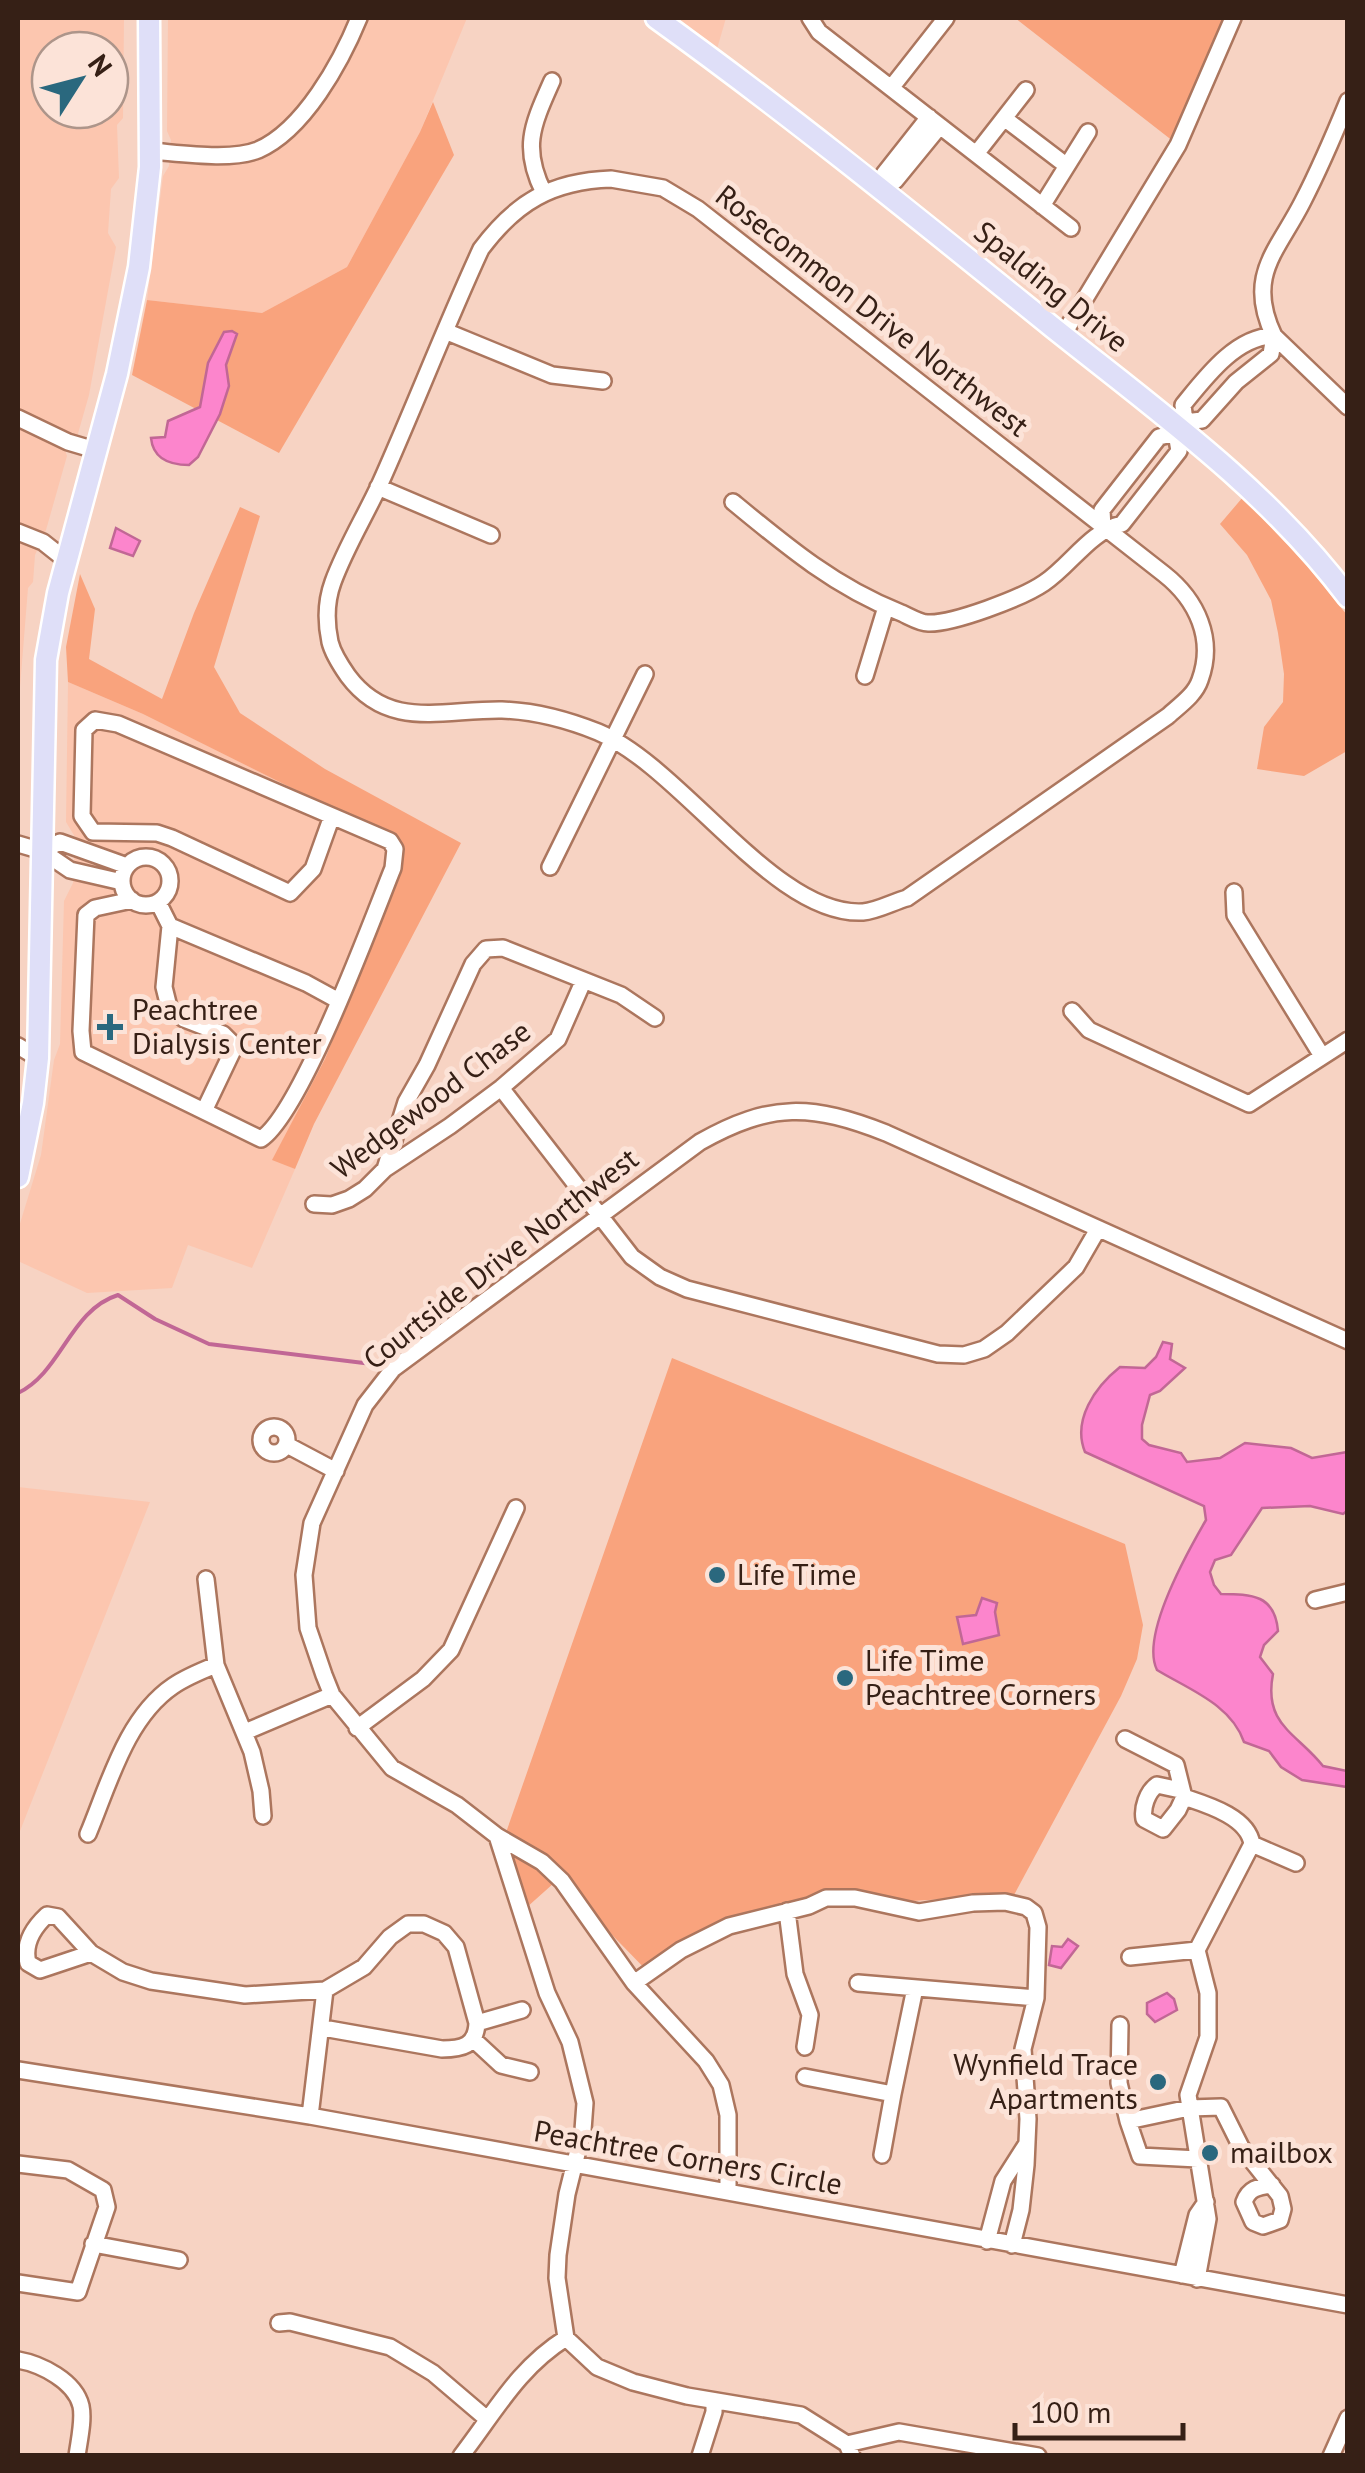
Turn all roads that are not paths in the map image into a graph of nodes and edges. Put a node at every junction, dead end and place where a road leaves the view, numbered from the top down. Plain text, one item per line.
1 (149, 18) edge
2 (359, 18) edge
3 (659, 18) edge
4 (810, 18) edge
5 (946, 18) edge
6 (1233, 18) edge
7 (552, 81) dead end
8 (891, 88) junction
9 (1026, 90) dead end
10 (1348, 101) edge
11 (1004, 118) junction
12 (934, 122) junction
13 (1088, 132) dead end
14 (150, 152) junction
15 (976, 154) junction
16 (1067, 166) junction
17 (884, 186) junction
18 (544, 192) junction
19 (1042, 206) junction
20 (1071, 228) dead end
21 (445, 332) junction
22 (1063, 335) junction
23 (1274, 336) junction
24 (602, 382) dead end
25 (1348, 407) edge
26 (18, 418) edge
27 (1180, 428) junction
28 (94, 450) junction
29 (1132, 470) junction
30 (1151, 485) junction
31 (378, 487) junction
32 (733, 502) dead end
33 (1103, 528) junction
34 (18, 532) edge
35 (491, 535) dead end
36 (67, 562) junction
37 (1348, 596) edge
38 (886, 607) junction
39 (646, 674) dead end
40 (865, 676) dead end
41 (611, 740) junction
42 (332, 816) junction
43 (172, 838) junction
44 (18, 844) edge
45 (42, 850) junction
46 (163, 863) junction
47 (550, 867) dead end
48 (124, 874) junction
49 (1234, 892) dead end
50 (132, 900) junction
51 (158, 902) junction
52 (170, 926) junction
53 (583, 982) junction
54 (339, 1001) junction
55 (1072, 1012) dead end
56 (655, 1018) dead end
57 (1348, 1040) edge
58 (18, 1046) edge
59 (1322, 1056) junction
60 (38, 1058) junction
61 (501, 1088) junction
62 (204, 1111) junction
63 (385, 1169) junction
64 (18, 1177) edge
65 (314, 1204) dead end
66 (599, 1215) junction
67 (1098, 1229) junction
68 (1348, 1341) edge
69 (287, 1446) dead end
70 (336, 1470) junction
71 (516, 1508) dead end
72 (206, 1579) dead end
73 (1348, 1592) edge
74 (1315, 1600) dead end
75 (216, 1665) junction
76 (332, 1695) junction
77 (357, 1728) junction
78 (245, 1732) junction
79 (1125, 1739) dead end
80 (262, 1816) dead end
81 (88, 1834) dead end
82 (497, 1836) junction
83 (1252, 1844) junction
84 (1296, 1863) dead end
85 (787, 1911) junction
86 (1197, 1950) junction
87 (91, 1953) dead end
88 (1130, 1957) dead end
89 (634, 1983) junction
90 (858, 1984) dead end
91 (915, 1988) junction
92 (325, 1990) junction
93 (1036, 1998) junction
94 (522, 2010) dead end
95 (478, 2023) junction
96 (1120, 2025) dead end
97 (322, 2028) junction
98 (474, 2040) junction
99 (804, 2047) dead end
100 (18, 2070) edge
101 (530, 2072) dead end
102 (805, 2077) dead end
103 (893, 2094) junction
104 (1189, 2108) junction
105 (310, 2116) junction
106 (1128, 2121) junction
107 (1026, 2146) junction
108 (882, 2155) dead end
109 (1198, 2159) junction
110 (18, 2164) edge
111 (576, 2166) junction
112 (1272, 2186) dead end
113 (728, 2192) junction
114 (987, 2240) junction
115 (93, 2244) junction
116 (1012, 2245) junction
117 (179, 2260) dead end
118 (1190, 2277) junction
119 (18, 2284) edge
120 (1348, 2305) edge
121 (278, 2323) dead end
122 (566, 2338) junction
123 (18, 2360) edge
124 (714, 2400) junction
125 (1348, 2418) edge
126 (487, 2419) junction
127 (850, 2450) edge
128 (77, 2456) edge
129 (461, 2456) edge
130 (700, 2456) edge
131 (1038, 2456) edge
132 (1331, 2456) edge

1 - 14 main road
2 - 14 street
3 - 17 main road, Spalding Drive
4 - 8 street, Spalding Drive
5 - 8 street
6 - 22 street
7 - 18 street
8 - 12 street, Spalding Drive
9 - 11 street
10 - 23 street
11 - 15 street
11 - 16 street
12 - 15 street, Spalding Drive
12 - 17 street
13 - 16 street
14 - 28 main road
15 - 19 street, Spalding Drive
16 - 19 street
17 - 22 main road, Spalding Drive
18 - 21 street, Rosecommon Drive Northwest
18 - 33 street, Rosecommon Drive Northwest
19 - 20 street, Spalding Drive
21 - 24 street
21 - 31 street, Rosecommon Drive Northwest
22 - 27 main road, Spalding Drive
23 - 25 street
23 - 27 street
23 - 27 street
26 - 28 street
27 - 29 street
27 - 30 street
27 - 37 main road, Spalding Drive
28 - 36 main road
29 - 30 street
29 - 33 street
30 - 33 street
31 - 35 street
31 - 41 street, Rosecommon Drive Northwest
32 - 38 street
33 - 38 street
33 - 41 street, Rosecommon Drive Northwest
34 - 36 street
36 - 45 main road
38 - 40 street
39 - 41 street
41 - 47 street
42 - 43 street
42 - 43 street
42 - 54 street
43 - 46 street
44 - 45 street
45 - 48 street
45 - 60 main road
46 - 48 street
46 - 51 street
48 - 50 street
49 - 59 street
50 - 51 street
50 - 62 street
51 - 52 street
52 - 54 street
52 - 62 street
53 - 56 street
53 - 61 street, Wedgewood Chase
53 - 63 street
54 - 62 street
55 - 59 street
57 - 59 street
58 - 60 street
60 - 64 main road
61 - 63 street, Wedgewood Chase
61 - 66 street
63 - 65 street, Wedgewood Chase
66 - 67 street, Courtside Drive Northwest
66 - 67 street
66 - 70 street, Courtside Drive Northwest
67 - 68 street, Courtside Drive Northwest
69 - 70 street
70 - 76 street, Courtside Drive Northwest
71 - 77 street
72 - 75 street
73 - 74 street
75 - 78 street
75 - 81 street
76 - 77 street, Courtside Drive Northwest
76 - 78 street
77 - 82 street, Courtside Drive Northwest
78 - 80 street
79 - 83 street
82 - 89 street, Courtside Drive Northwest
82 - 111 street
83 - 84 street
83 - 86 street
85 - 89 street
85 - 93 street
85 - 99 street
86 - 88 street
86 - 104 street
87 - 92 street
89 - 113 street, Courtside Drive Northwest
90 - 91 street
91 - 93 street
91 - 103 street
92 - 95 street
92 - 97 street
93 - 107 street
94 - 95 street
95 - 98 street
96 - 106 street
97 - 98 street
97 - 105 street
98 - 101 street
100 - 105 street, Peachtree Corners Circle
102 - 103 street
103 - 108 street
104 - 106 street
104 - 109 street
104 - 112 street
105 - 111 street, Peachtree Corners Circle
106 - 109 street
107 - 114 street
107 - 116 street
109 - 118 street
110 - 115 street
111 - 113 street, Peachtree Corners Circle
111 - 122 street
113 - 114 street, Peachtree Corners Circle
114 - 116 street, Peachtree Corners Circle
115 - 117 street
115 - 119 street
116 - 118 street, Peachtree Corners Circle
118 - 120 street, Peachtree Corners Circle
121 - 126 street
122 - 124 street
122 - 126 street
123 - 128 street
124 - 127 street
124 - 130 street
125 - 132 street
126 - 129 street
127 - 131 street

